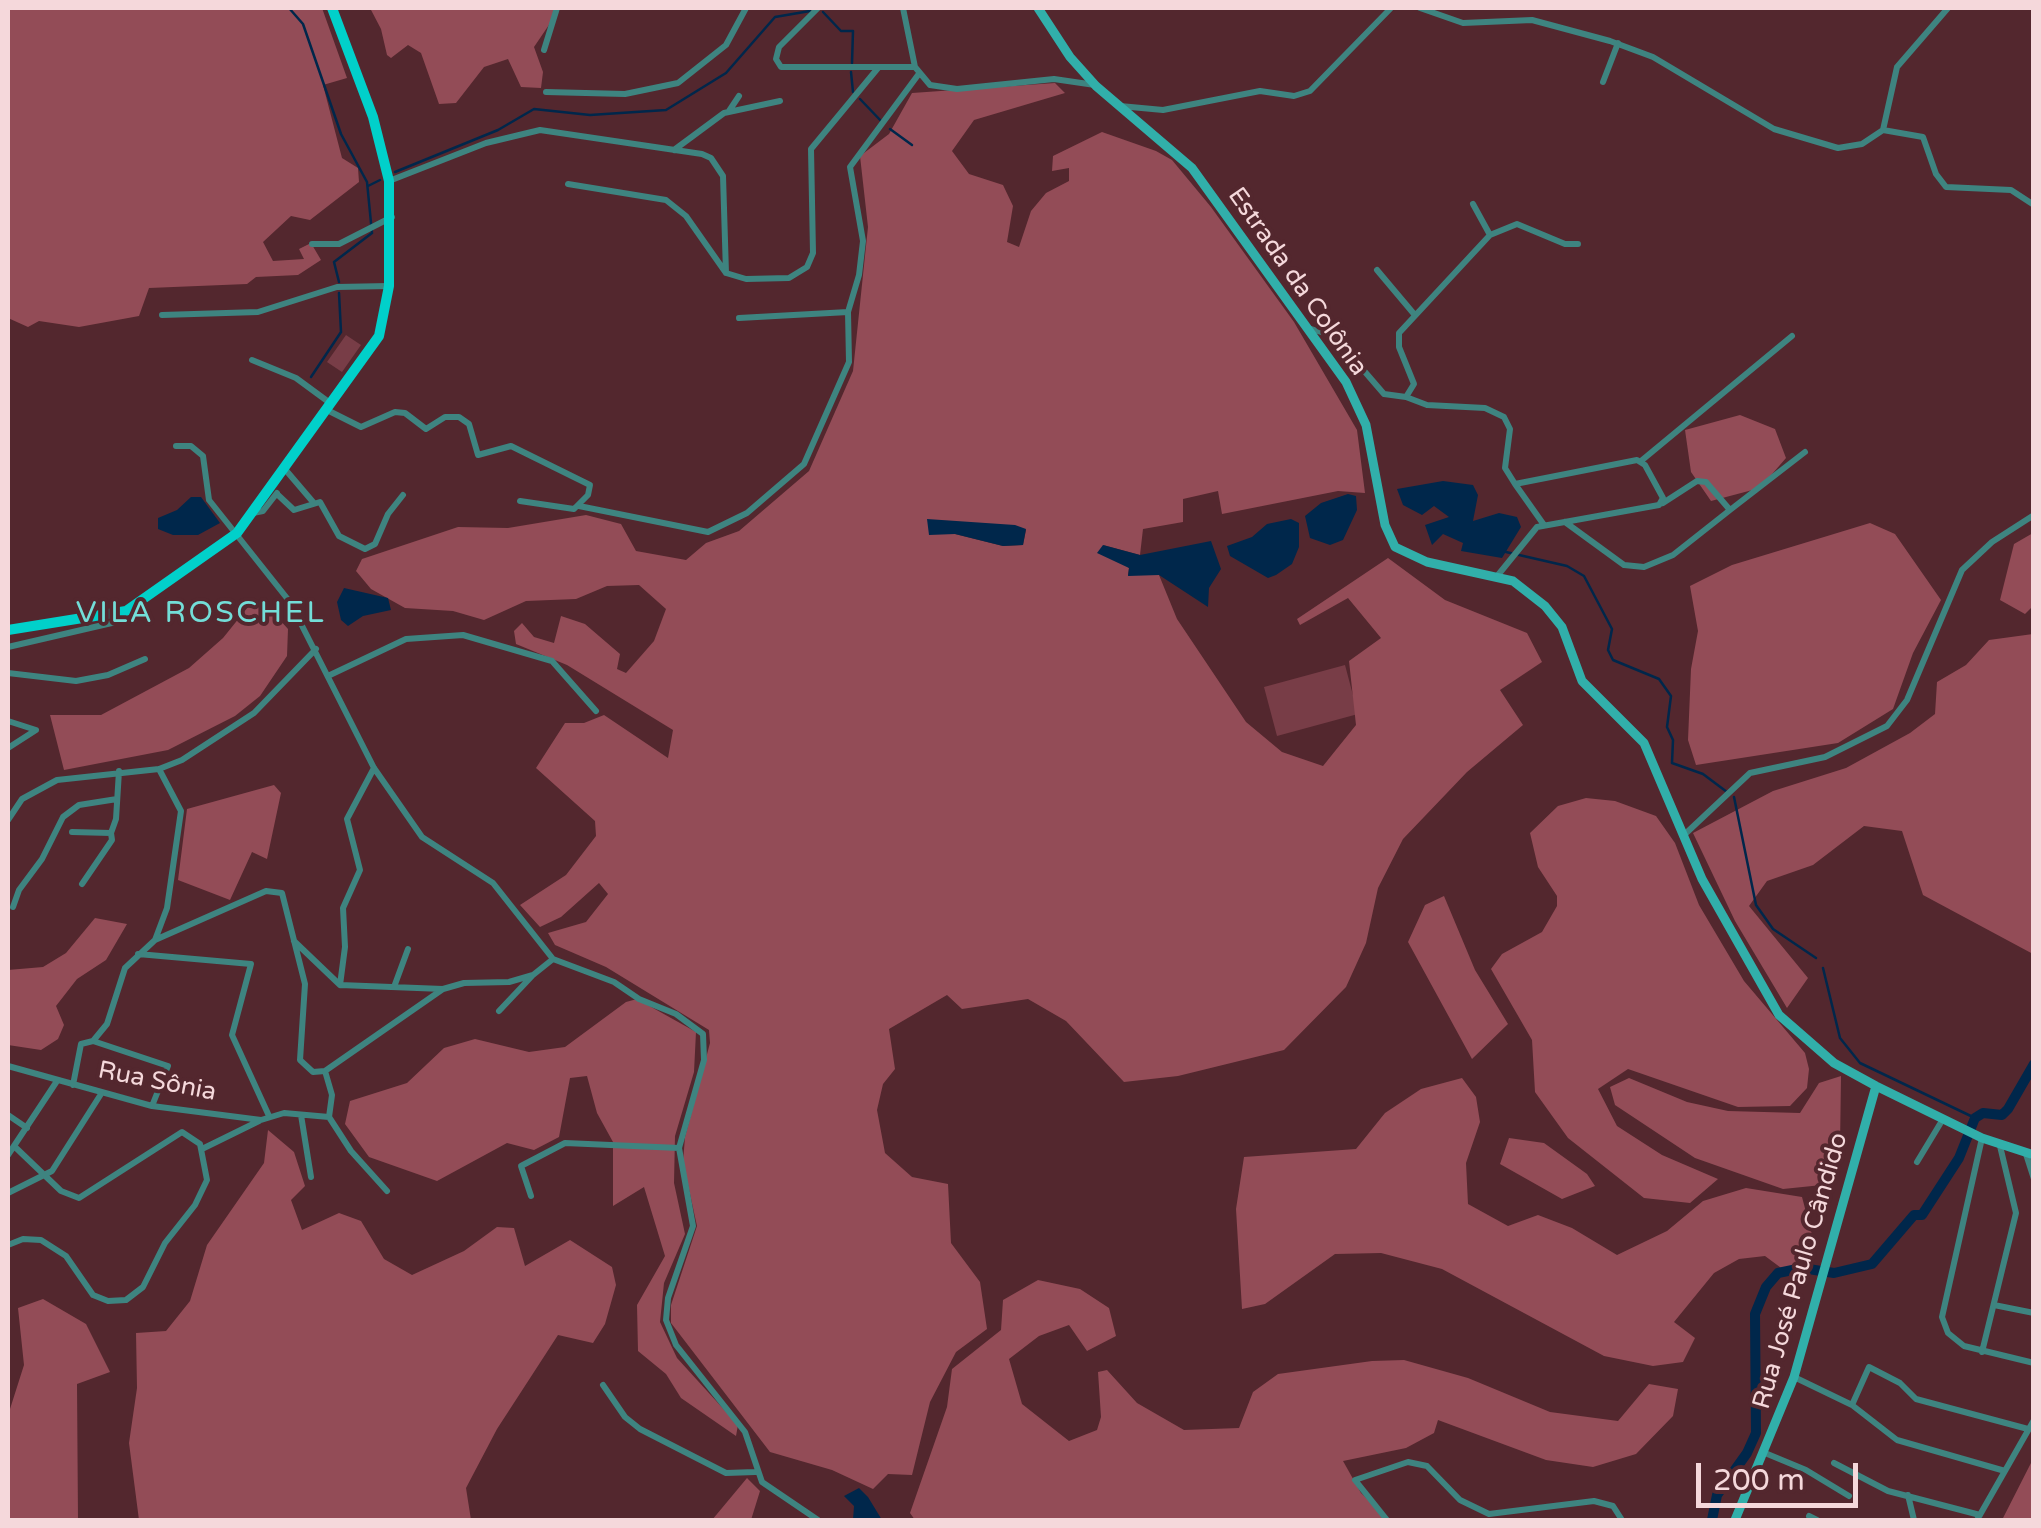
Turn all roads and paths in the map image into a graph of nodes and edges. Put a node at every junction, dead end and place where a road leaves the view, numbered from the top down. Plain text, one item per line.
1 (332, 8) edge
2 (557, 8) edge
3 (746, 8) edge
4 (818, 8) edge
5 (903, 8) edge
6 (1038, 8) edge
7 (1392, 8) edge
8 (1420, 8) edge
9 (1948, 8) edge
10 (1618, 43) junction
11 (544, 50) dead end
12 (878, 68) junction
13 (917, 71) junction
14 (1604, 82) dead end
15 (1096, 86) junction
16 (546, 92) dead end
17 (739, 96) dead end
18 (780, 101) dead end
19 (1118, 106) junction
20 (729, 112) junction
21 (1883, 130) junction
22 (674, 151) junction
23 (389, 180) junction
24 (568, 184) dead end
25 (1473, 204) dead end
26 (2034, 206) edge
27 (392, 216) junction
28 (1490, 235) junction
29 (312, 244) dead end
30 (1578, 244) dead end
31 (1377, 270) dead end
32 (726, 272) junction
33 (389, 286) junction
34 (848, 312) junction
35 (1414, 314) junction
36 (162, 315) dead end
37 (739, 318) dead end
38 (1308, 328) junction
39 (1792, 336) dead end
40 (252, 360) dead end
41 (1406, 397) junction
42 (328, 407) junction
43 (176, 446) dead end
44 (1805, 452) dead end
45 (1641, 461) junction
46 (283, 468) junction
47 (1516, 484) junction
48 (275, 489) junction
49 (403, 495) dead end
50 (520, 501) dead end
51 (313, 502) junction
52 (1662, 504) junction
53 (579, 506) junction
54 (1730, 510) junction
55 (2034, 515) edge
56 (1565, 522) junction
57 (1544, 525) junction
58 (237, 533) junction
59 (1498, 574) junction
60 (126, 611) junction
61 (8, 630) edge
62 (8, 646) edge
63 (316, 649) junction
64 (145, 659) dead end
65 (8, 673) edge
66 (330, 675) junction
67 (596, 711) dead end
68 (8, 721) edge
69 (8, 748) edge
70 (374, 768) junction
71 (159, 769) junction
72 (119, 772) junction
73 (117, 799) junction
74 (8, 820) edge
75 (72, 832) dead end
76 (111, 832) junction
77 (1683, 836) junction
78 (82, 884) dead end
79 (13, 907) dead end
80 (155, 940) junction
81 (293, 940) junction
82 (408, 949) dead end
83 (138, 954) junction
84 (553, 959) junction
85 (533, 974) junction
86 (340, 986) junction
87 (393, 988) junction
88 (443, 990) junction
89 (499, 1011) dead end
90 (94, 1041) junction
91 (8, 1066) edge
92 (325, 1072) junction
93 (57, 1080) junction
94 (73, 1084) junction
95 (1876, 1086) junction
96 (100, 1094) junction
97 (152, 1106) junction
98 (300, 1114) junction
99 (8, 1115) edge
100 (329, 1117) junction
101 (265, 1118) junction
102 (1943, 1120) junction
103 (28, 1128) junction
104 (1972, 1134) junction
105 (14, 1146) junction
106 (2000, 1146) junction
107 (679, 1148) junction
108 (202, 1149) junction
109 (2030, 1154) edge
110 (8, 1156) edge
111 (1917, 1162) dead end
112 (46, 1176) junction
113 (311, 1177) dead end
114 (2034, 1179) edge
115 (387, 1191) dead end
116 (8, 1192) edge
117 (531, 1196) dead end
118 (8, 1245) edge
119 (1994, 1305) junction
120 (2034, 1310) edge
121 (1982, 1352) junction
122 (2034, 1363) edge
123 (1794, 1377) junction
124 (603, 1385) dead end
125 (1852, 1405) junction
126 (2034, 1420) edge
127 (2028, 1428) junction
128 (1764, 1453) junction
129 (1834, 1462) dead end
130 (2005, 1471) junction
131 (755, 1472) junction
132 (1849, 1496) dead end
133 (1908, 1496) junction
134 (1809, 1516) dead end
135 (1979, 1518) edge
136 (818, 1520) edge
137 (1387, 1520) edge
138 (1622, 1520) edge
139 (1735, 1520) edge
140 (1817, 1520) edge
141 (1914, 1520) edge

1 - 23 main road
2 - 11 street
3 - 16 street
4 - 12 street
5 - 13 street
6 - 15 main road, Estrada da Colônia
7 - 19 street
8 - 10 street
9 - 21 street
10 - 14 street
10 - 21 street
12 - 13 street
12 - 32 street
13 - 15 street
13 - 34 street
15 - 19 main road, Estrada da Colônia
17 - 20 street
18 - 20 street
19 - 38 main road, Estrada da Colônia
20 - 22 street
21 - 26 street
22 - 23 street
22 - 32 street
23 - 27 main road
24 - 32 street
25 - 28 street
27 - 29 street
27 - 33 main road
28 - 30 street
28 - 35 street
31 - 35 street
33 - 36 street
33 - 42 main road
34 - 37 street
34 - 53 street
35 - 41 street
38 - 41 street
38 - 59 main road, Estrada da Colônia
39 - 45 street
40 - 42 street
41 - 47 street
42 - 46 main road
42 - 53 street
43 - 58 street
44 - 54 street
45 - 47 street
45 - 52 street
46 - 48 main road
46 - 51 street
47 - 57 street
48 - 51 street
48 - 58 main road
49 - 51 street
50 - 53 street
52 - 54 street
52 - 56 street
54 - 56 street
55 - 77 street
56 - 57 street
57 - 59 street
58 - 60 main road
58 - 63 street
59 - 77 main road, Estrada da Colônia
60 - 61 main road
60 - 62 street
63 - 66 street
63 - 71 street
64 - 65 street
66 - 67 street
66 - 70 street
68 - 69 street
70 - 84 street
70 - 86 street
71 - 72 street
71 - 80 street
72 - 73 street
72 - 74 street
73 - 76 street
73 - 79 street
75 - 76 street
76 - 78 street
77 - 95 main road, Estrada da Colônia
80 - 81 street
80 - 83 street
81 - 86 street
81 - 92 street
82 - 87 street
83 - 90 street
83 - 101 street
84 - 85 street
84 - 107 street
85 - 88 street
85 - 89 street
86 - 87 street
87 - 88 street
88 - 92 street
90 - 94 street
90 - 97 street
91 - 93 street, Rua Sônia
92 - 100 street
93 - 94 street, Rua Sônia
93 - 103 street
94 - 96 street, Rua Sônia
95 - 102 main road, Estrada da Colônia
95 - 123 main road, Rua José Paulo Cândido
96 - 97 street, Rua Sônia
96 - 112 street
97 - 101 street, Rua Sônia
98 - 100 street, Rua Sônia
98 - 101 street, Rua Sônia
98 - 113 street
99 - 103 street
100 - 115 street
101 - 108 street
102 - 104 main road, Estrada da Colônia
102 - 111 street
103 - 105 street
104 - 106 main road, Estrada da Colônia
104 - 121 street
105 - 110 street
105 - 112 street
106 - 109 main road, Estrada da Colônia
106 - 119 street
107 - 117 street
107 - 131 street
108 - 112 street
108 - 118 street
109 - 114 street
112 - 116 street
119 - 120 street
119 - 121 street
121 - 122 street
123 - 125 street
123 - 128 main road, Rua José Paulo Cândido
124 - 131 street
125 - 127 street
125 - 130 street
126 - 127 street
127 - 130 street
128 - 132 street
128 - 139 main road, Rua José Paulo Cândido
129 - 133 street
130 - 135 street
131 - 136 street
133 - 135 street
133 - 141 street
134 - 140 street
137 - 138 street

